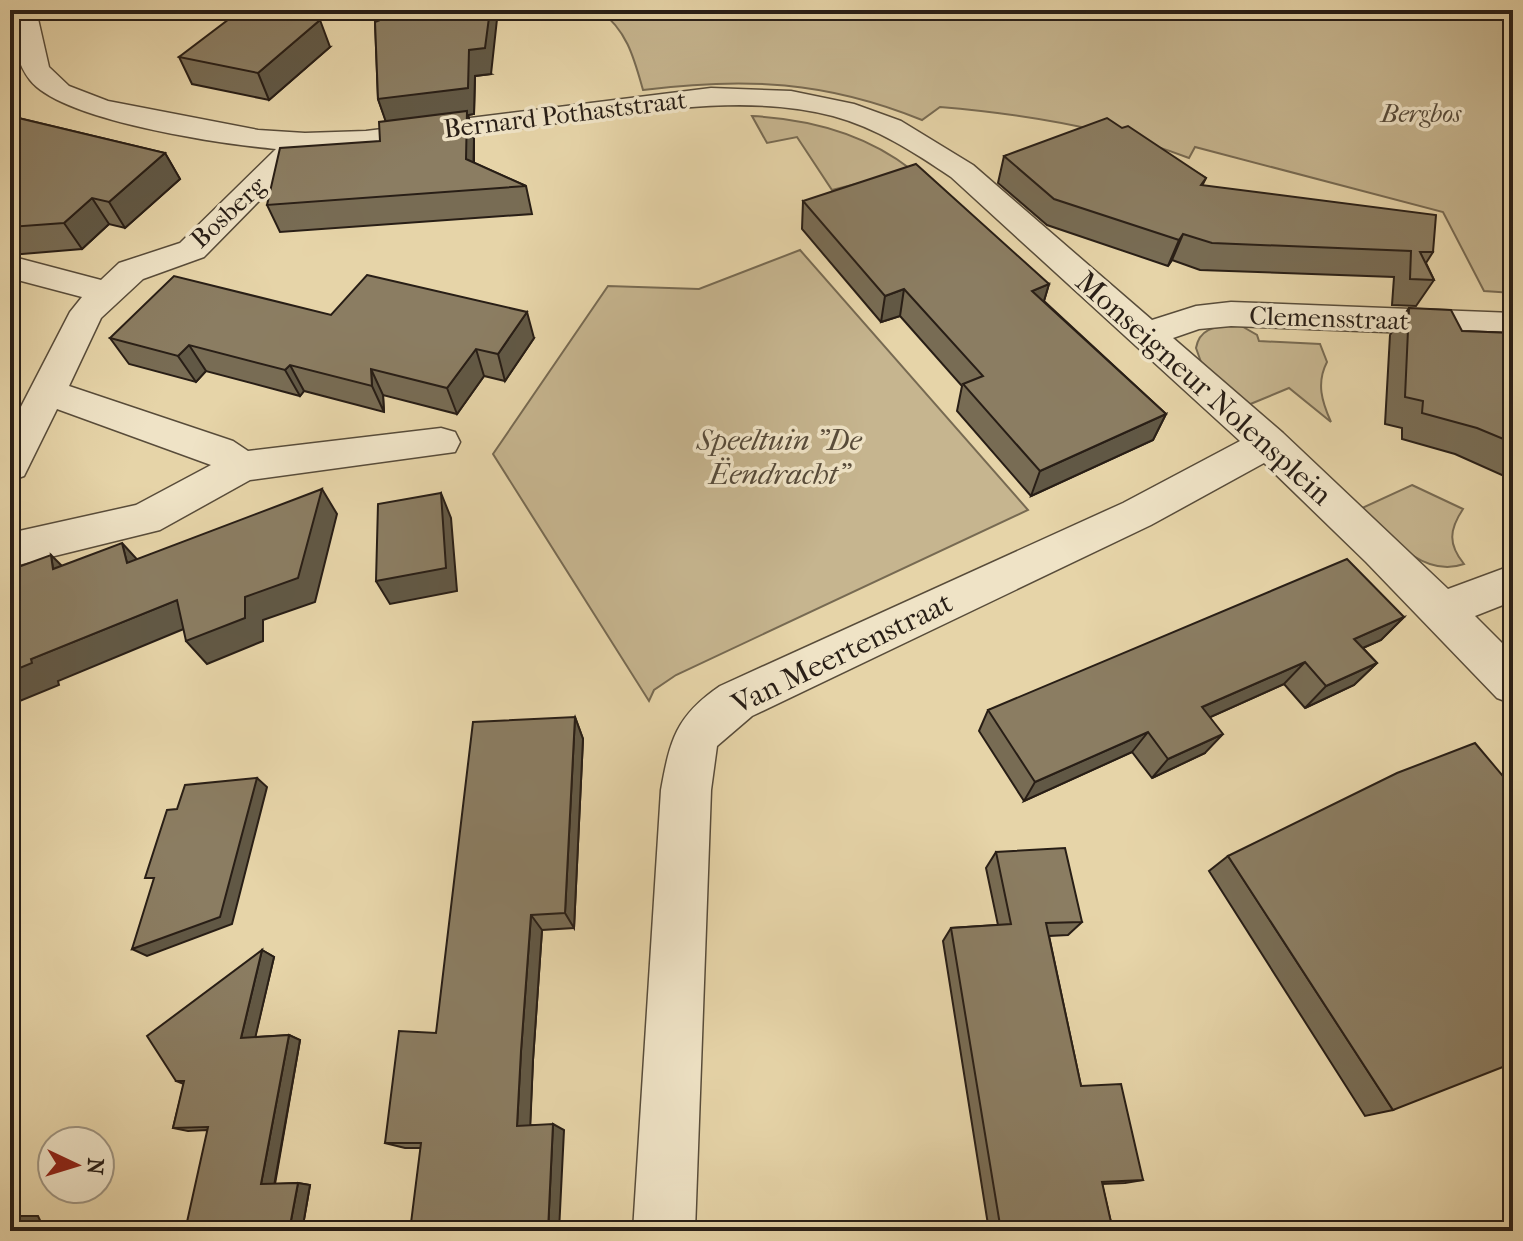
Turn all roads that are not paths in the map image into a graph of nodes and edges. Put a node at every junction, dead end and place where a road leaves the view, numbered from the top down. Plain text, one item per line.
1 (23, 10) edge
2 (300, 142) junction
3 (962, 171) joint
4 (10, 267) edge
5 (106, 292) junction
6 (1513, 325) edge
7 (1147, 334) junction
8 (47, 392) junction
9 (441, 442) dead end
10 (1269, 443) junction
11 (10, 466) edge
12 (242, 466) junction
13 (10, 550) edge
14 (1513, 583) edge
15 (1442, 610) junction
16 (1513, 684) edge
17 (664, 1231) edge

1 - 2 street, Bernard Pothaststraat
2 - 3 street, Bernard Pothaststraat
2 - 5 street, Bosberg
3 - 7 street, Monseigneur Nolensplein
4 - 5 street
5 - 8 street, Bosberg
6 - 7 street, Clemensstraat
7 - 10 street, Monseigneur Nolensplein
8 - 11 street, Bosberg
8 - 12 street
9 - 12 street
10 - 15 street, Monseigneur Nolensplein
10 - 17 street, Van Meertenstraat
12 - 13 street
14 - 15 street
15 - 16 street, Monseigneur Nolensplein

